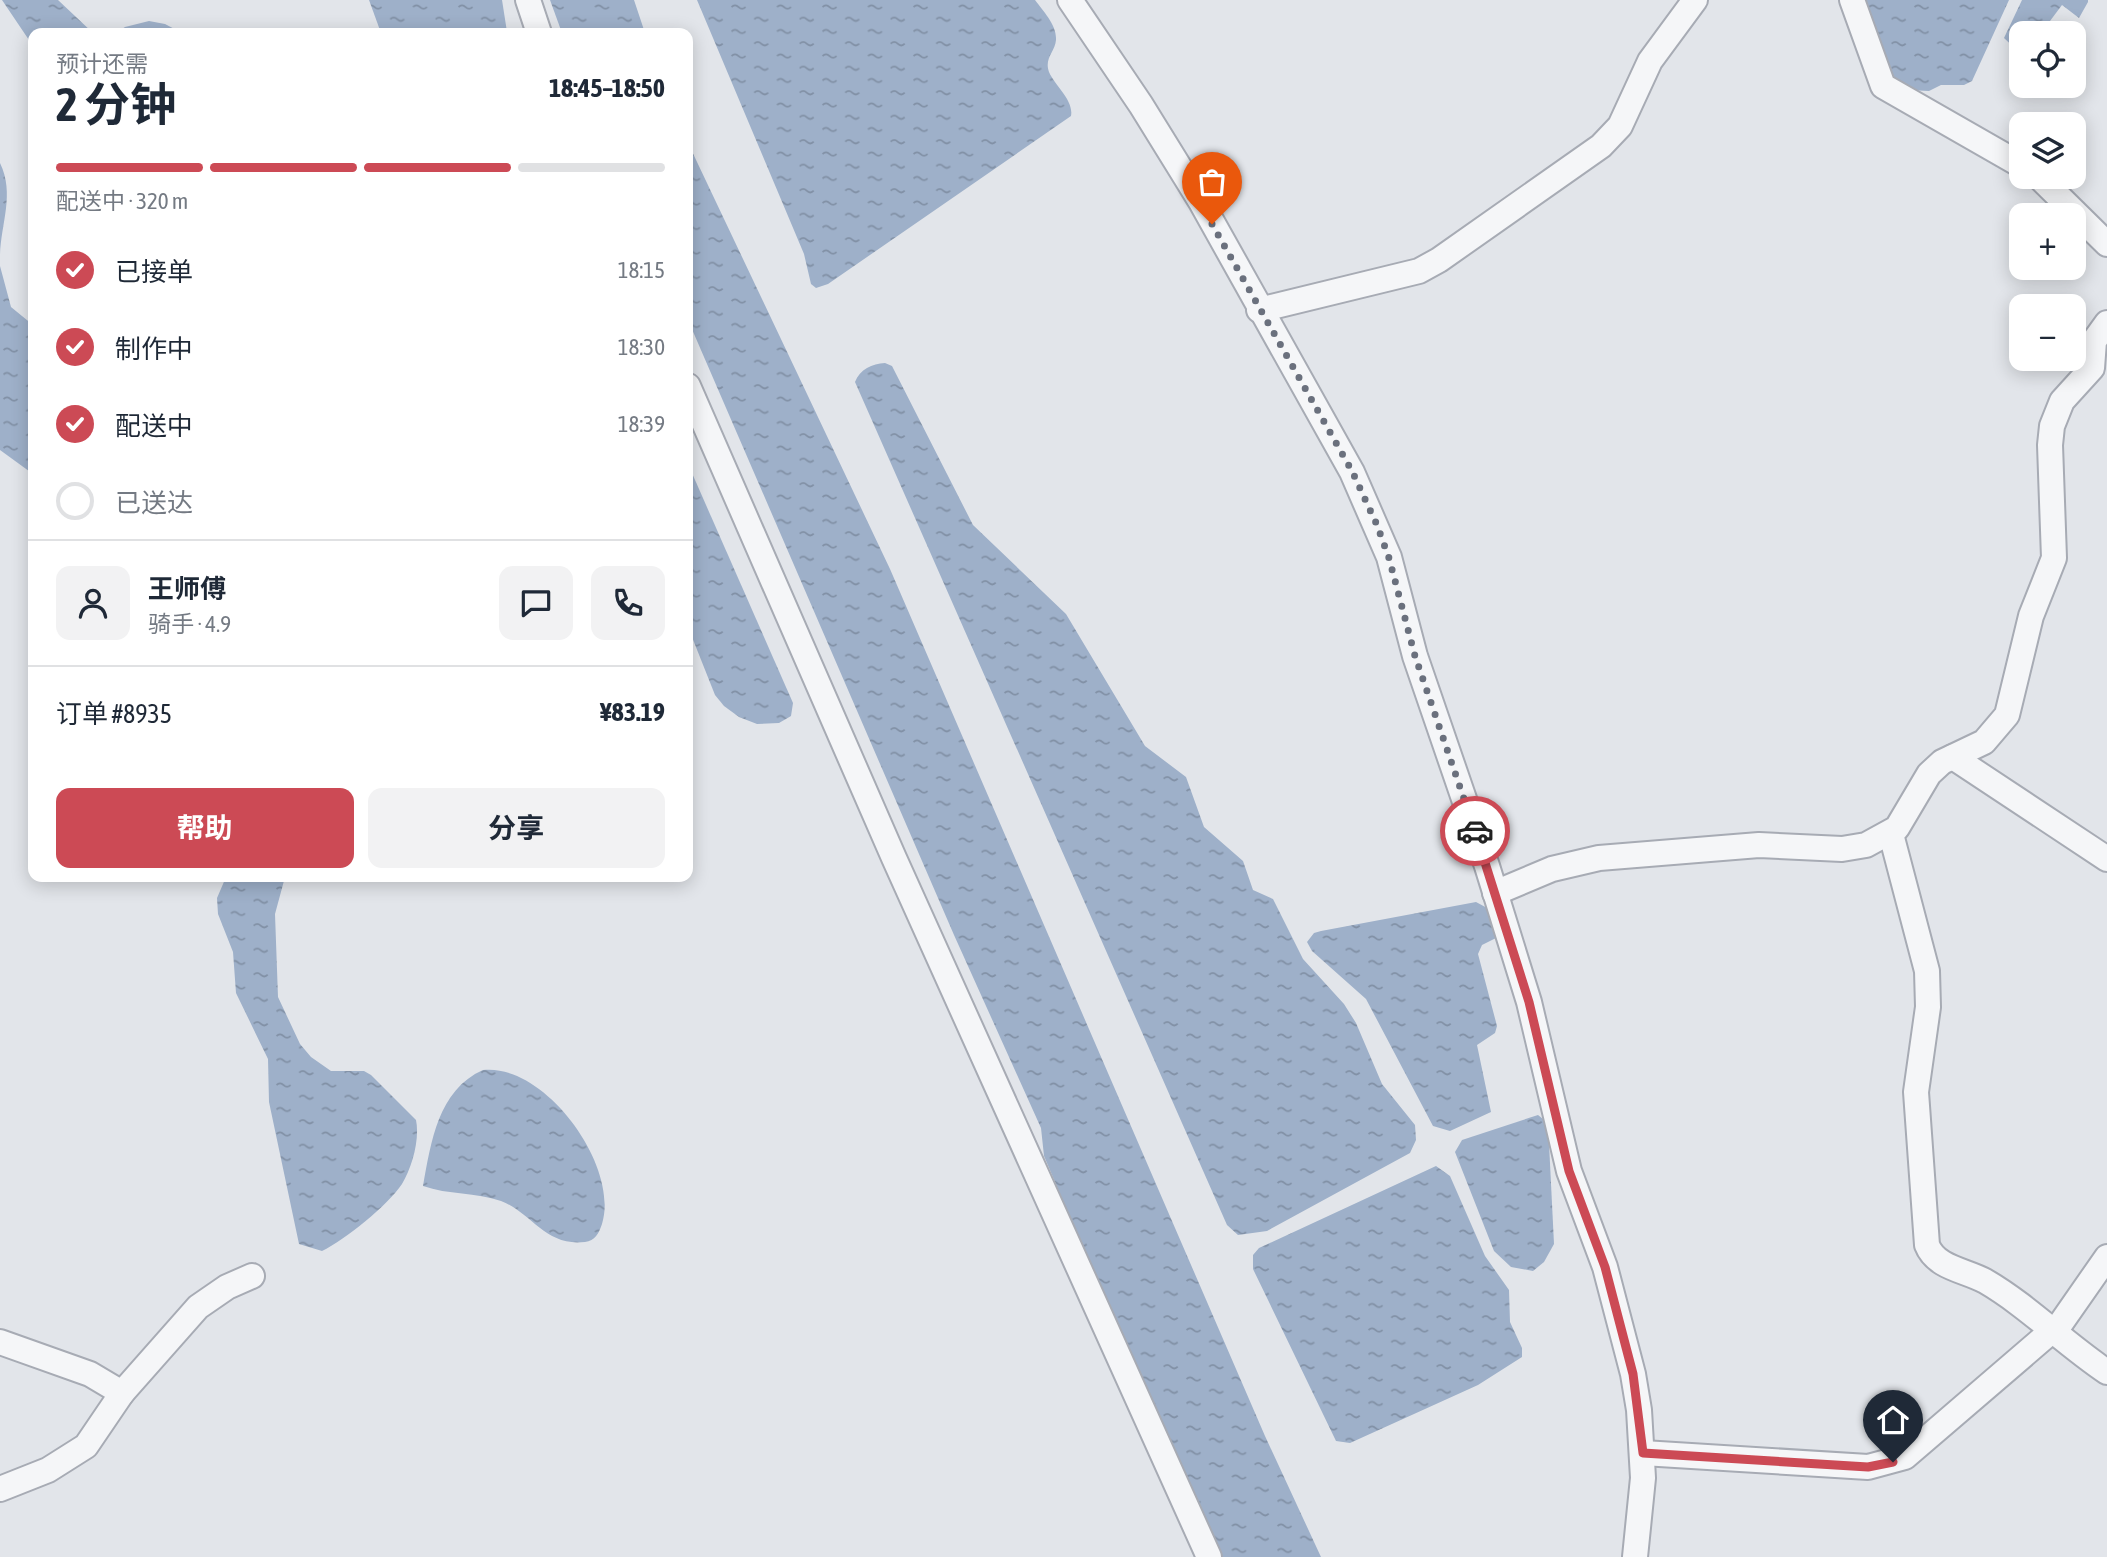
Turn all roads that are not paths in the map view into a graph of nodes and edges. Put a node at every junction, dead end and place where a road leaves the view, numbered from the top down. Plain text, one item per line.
1 (527, 0) edge
2 (1070, 0) edge
3 (1695, 0) edge
4 (1852, 0) edge
5 (537, 28) edge
6 (2009, 158) edge
7 (2051, 189) edge
8 (2107, 244) edge
9 (1259, 310) junction
10 (2107, 323) edge
11 (693, 397) edge
12 (1953, 757) junction
13 (1891, 834) junction
14 (2107, 859) edge
15 (1495, 893) junction
16 (2107, 1257) edge
17 (252, 1276) dead end
18 (2052, 1331) junction
19 (0, 1342) edge
20 (2107, 1372) edge
21 (122, 1393) junction
22 (1643, 1453) junction
23 (0, 1489) edge
24 (1209, 1557) edge
25 (1635, 1557) edge

1 - 5 street
2 - 9 street
3 - 9 street
4 - 6 street
7 - 8 street
9 - 15 street
10 - 12 street
11 - 24 street
12 - 13 street
12 - 14 street
13 - 15 street
13 - 18 street
15 - 22 street
16 - 18 street
17 - 21 street
18 - 20 street
18 - 22 street
19 - 21 street
21 - 23 street
22 - 25 street

